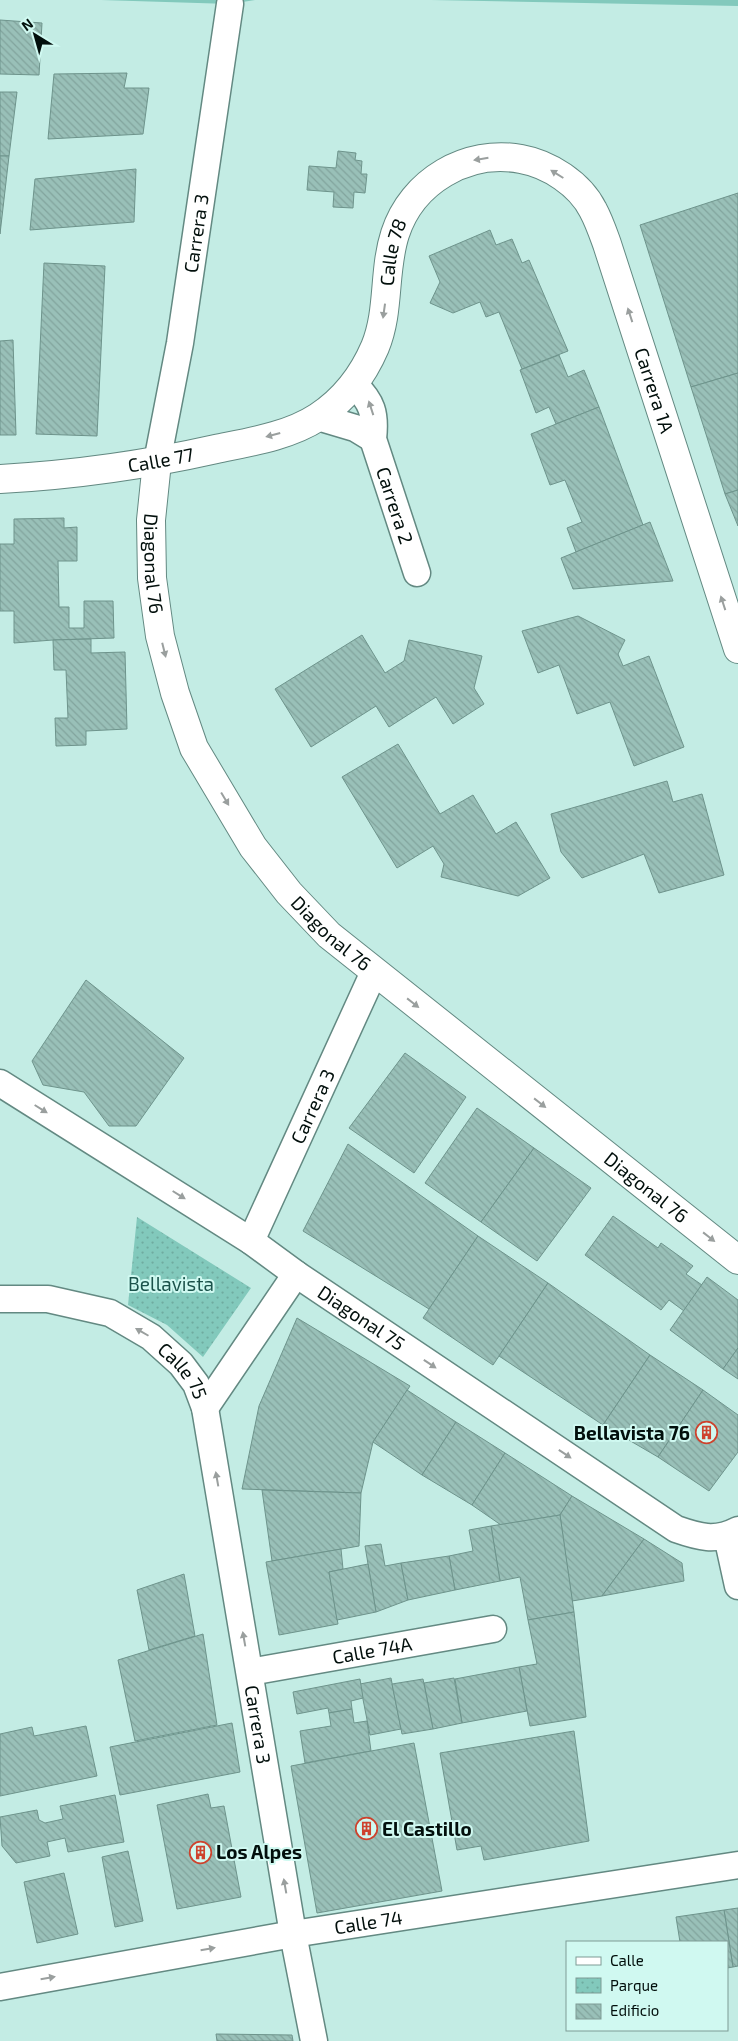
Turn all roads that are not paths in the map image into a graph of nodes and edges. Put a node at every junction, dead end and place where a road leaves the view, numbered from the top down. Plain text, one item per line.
1 (230, 4) dead end
2 (529, 160) joint
3 (354, 384) junction
4 (318, 417) junction
5 (373, 438) junction
6 (157, 462) junction
7 (0, 479) edge
8 (417, 573) dead end
9 (738, 649) edge
10 (374, 972) junction
11 (0, 1083) edge
12 (251, 1241) junction
13 (738, 1260) edge
14 (296, 1274) junction
15 (0, 1299) edge
16 (206, 1408) junction
17 (734, 1547) edge
18 (738, 1586) edge
19 (493, 1629) dead end
20 (250, 1672) junction
21 (738, 1865) edge
22 (294, 1934) junction
23 (0, 1987) edge
24 (314, 2041) edge

1 - 6 street, Carrera 3
2 -> 3 street, Calle 78
9 -> 2 street, Carrera 1A
3 - 4 street, Calle 78
5 -> 3 street, Carrera 2
4 - 5 street
4 -> 6 street, Calle 77
5 - 8 street, Carrera 2
6 - 7 street, Calle 77
6 -> 10 street, Diagonal 76
10 - 12 street, Carrera 3
10 -> 13 street, Diagonal 76
11 -> 12 street, Diagonal 75
12 - 14 street, Diagonal 75
14 - 16 street, Calle 75
14 -> 17 street, Diagonal 75
16 -> 15 street, Calle 75
20 -> 16 street, Carrera 3
17 - 18 street
19 - 20 street, Calle 74A
22 -> 20 street, Carrera 3
21 - 22 street, Calle 74
23 -> 22 street, Calle 74
22 - 24 street, Carrera 3

